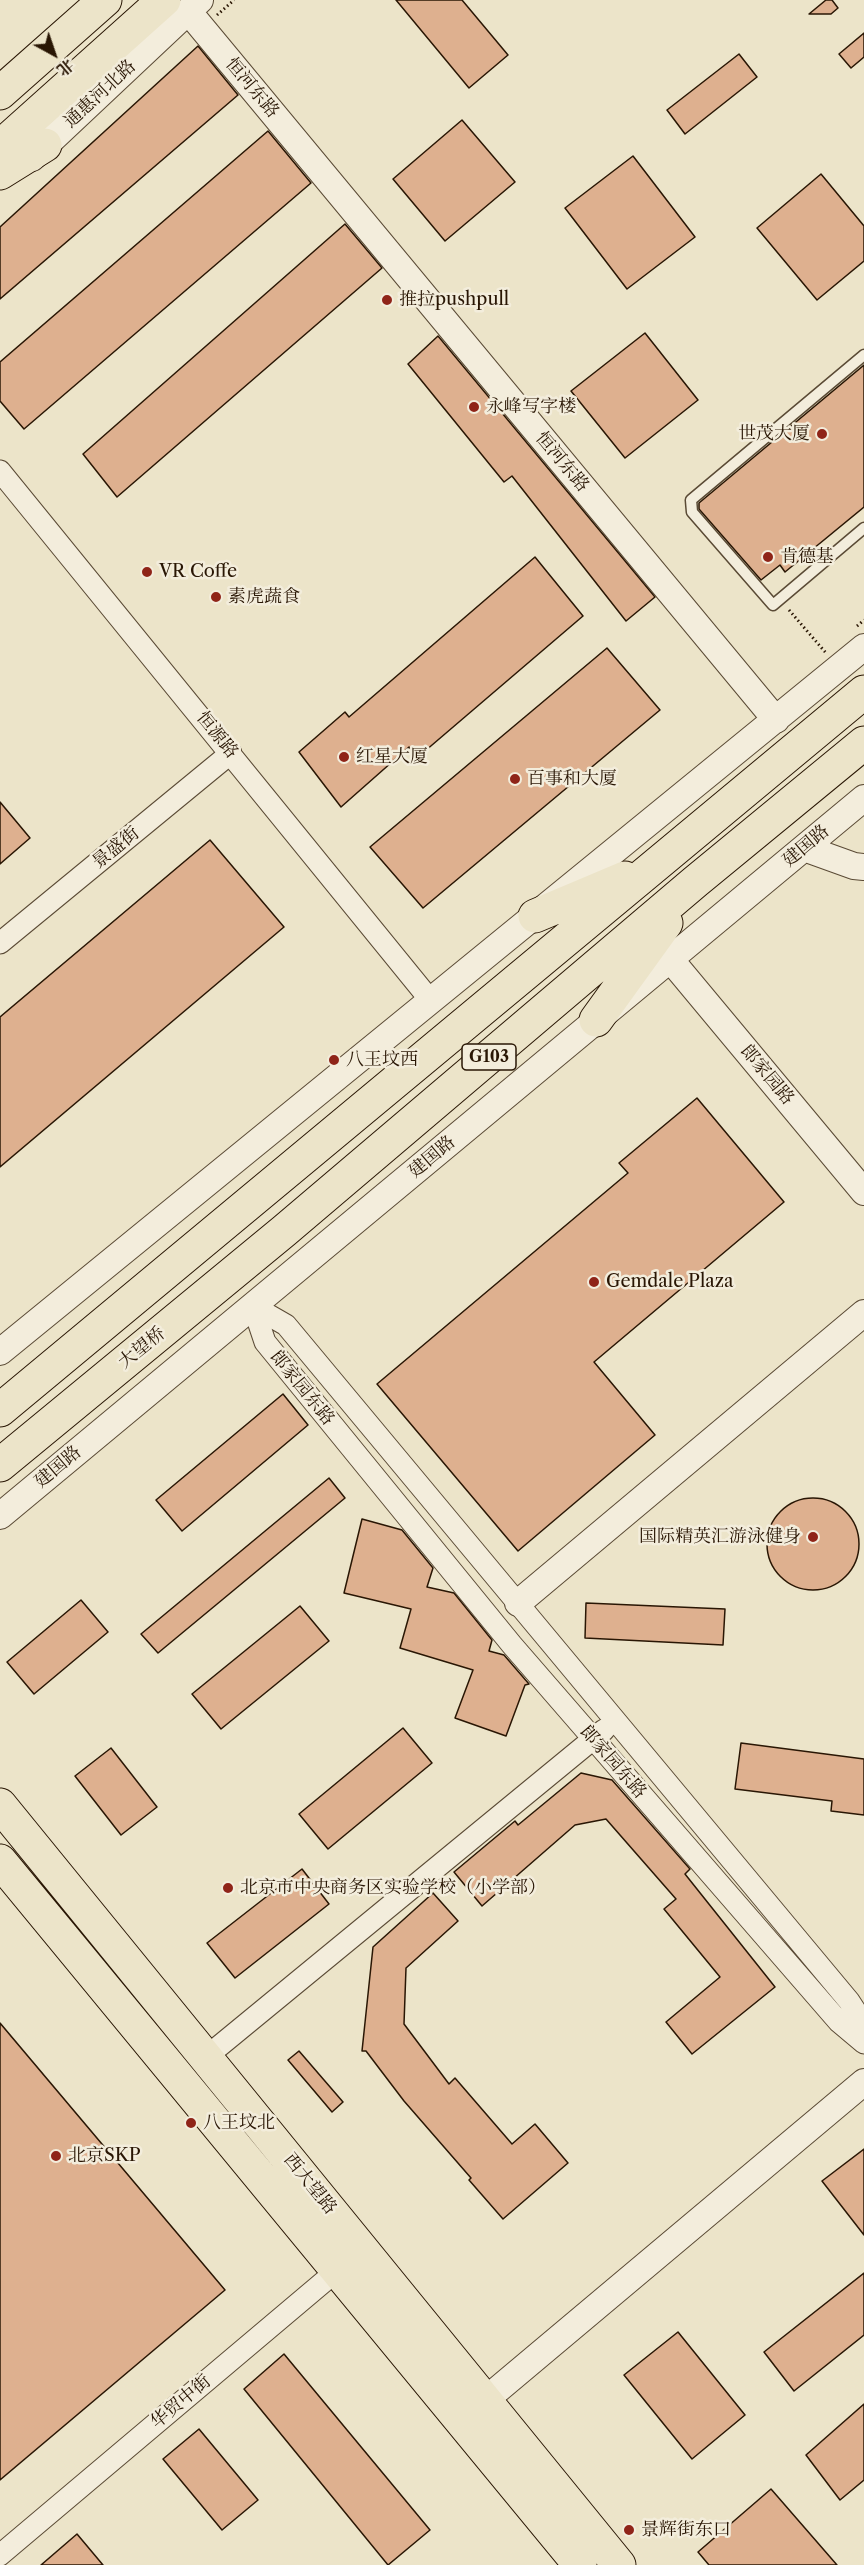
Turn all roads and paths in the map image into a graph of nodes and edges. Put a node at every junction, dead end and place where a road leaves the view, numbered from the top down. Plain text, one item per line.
1 (105, 0) edge
2 (184, 4) edge
3 (0, 93) edge
4 (45, 146) junction
5 (0, 147) edge
6 (0, 173) edge
7 (0, 188) edge
8 (864, 356) edge
9 (0, 471) edge
10 (864, 528) edge
11 (779, 600) junction
12 (864, 647) edge
13 (840, 667) junction
14 (864, 692) edge
15 (776, 720) junction
16 (864, 743) edge
17 (231, 753) junction
18 (864, 798) edge
19 (804, 848) junction
20 (657, 865) junction
21 (864, 867) edge
22 (695, 882) junction
23 (535, 916) junction
24 (0, 943) edge
25 (670, 959) junction
26 (431, 1000) junction
27 (596, 1020) junction
28 (864, 1192) edge
29 (253, 1306) junction
30 (864, 1313) edge
31 (0, 1352) edge
32 (0, 1410) edge
33 (0, 1465) edge
34 (0, 1516) edge
35 (518, 1603) junction
36 (616, 1720) junction
37 (593, 1738) junction
38 (0, 1805) edge
39 (0, 1861) edge
40 (864, 2024) edge
41 (864, 2043) edge
42 (206, 2057) junction
43 (864, 2082) edge
44 (362, 2248) junction
45 (337, 2271) junction
46 (486, 2400) junction
47 (461, 2421) junction
48 (0, 2555) edge
49 (580, 2565) edge
50 (619, 2565) edge

1 - 3 main road
2 - 4 street, 通惠河北路
2 - 5 main road, 通惠河北路
2 - 15 street, 恒河东路
4 - 6 main road
4 - 7 street, 通惠河北路
8 - 11 lane
9 - 17 street, 恒源路
10 - 11 lane
11 - 13 path
12 - 13 street
13 - 15 street
14 - 20 main road, G103
15 - 23 street
16 - 22 main road, G103
17 - 24 street, 景盛街
17 - 26 street, 恒源路
18 - 19 street, 建国路
19 - 21 street
19 - 25 street, 建国路
20 - 23 main road
20 - 32 main road, G103
22 - 27 main road
22 - 33 main road, 大望桥 / G103
23 - 26 street
25 - 27 street, 建国路
25 - 28 street, 郎家园路
26 - 31 street
27 - 29 street, 建国路
29 - 34 street, 建国路
29 - 35 street, 郎家园东路
29 - 37 street, 郎家园东路
30 - 35 street
35 - 36 street, 郎家园东路
36 - 37 street
36 - 40 street, 郎家园东路
37 - 41 street, 郎家园东路
37 - 42 street
38 - 42 main road, 西大望路
39 - 45 main road, 西大望路
42 - 44 main road, 西大望路
43 - 46 street
44 - 45 street, 华贸中街
44 - 46 main road, 西大望路
45 - 47 main road, 西大望路
45 - 48 street, 华贸中街
46 - 47 street
46 - 50 main road, 西大望路
47 - 49 main road, 西大望路

